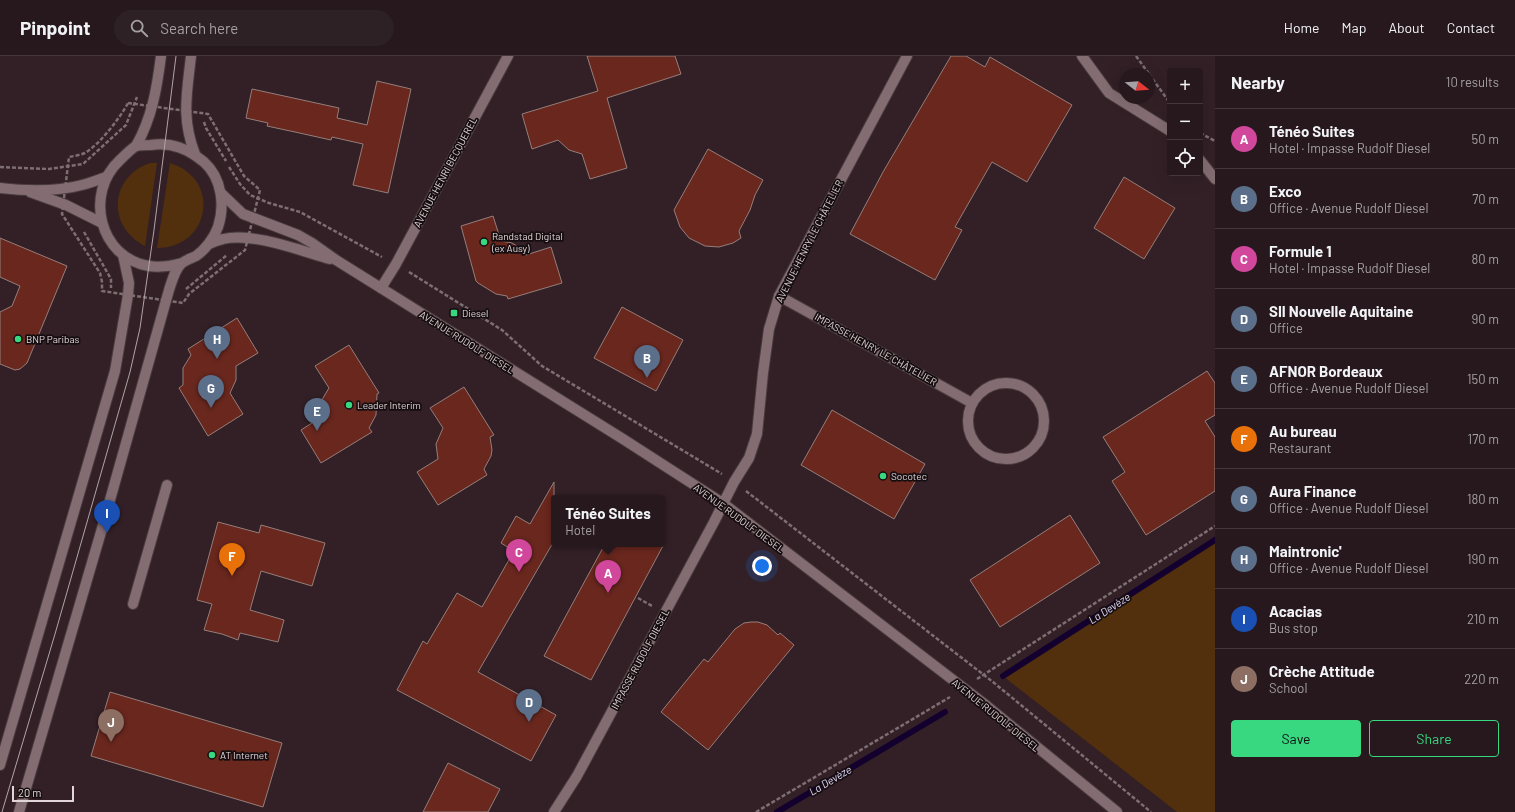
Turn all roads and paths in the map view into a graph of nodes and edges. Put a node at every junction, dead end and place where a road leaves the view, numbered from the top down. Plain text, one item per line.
1 (161, 56) edge
2 (191, 56) edge
3 (508, 56) edge
4 (906, 56) edge
5 (1082, 56) edge
6 (1136, 56) edge
7 (1145, 68) edge
8 (1155, 82) edge
9 (1167, 99) edge
10 (152, 107) junction
11 (186, 111) junction
12 (148, 120) junction
13 (186, 125) junction
14 (1167, 129) edge
15 (1203, 135) edge
16 (1215, 141) edge
17 (136, 146) junction
18 (195, 154) junction
19 (1203, 164) edge
20 (68, 166) junction
21 (0, 167) edge
22 (106, 177) junction
23 (1215, 179) edge
24 (0, 188) edge
25 (65, 188) junction
26 (24, 191) junction
27 (221, 193) junction
28 (258, 198) junction
29 (63, 204) junction
30 (253, 218) junction
31 (102, 223) junction
32 (248, 239) junction
33 (209, 244) junction
34 (123, 255) junction
35 (336, 260) junction
36 (182, 263) junction
37 (396, 264) junction
38 (111, 279) dead end
39 (129, 283) junction
40 (381, 288) junction
41 (128, 295) junction
42 (779, 296) junction
43 (166, 300) junction
44 (972, 403) junction
45 (166, 484) dead end
46 (724, 504) junction
47 (1215, 526) edge
48 (133, 604) dead end
49 (964, 688) junction
50 (0, 765) edge
51 (19, 812) edge
52 (554, 812) edge
53 (756, 812) edge
54 (1117, 812) edge

1 - 10 street
2 - 11 street
3 - 37 street, AVENUE HENRI BECQUEREL
4 - 42 street, AVENUE HENRY LE CHÂTELIER
5 - 14 street
6 - 7 path
8 - 9 path
10 - 11 path
10 - 12 street
10 - 20 path
11 - 13 street
11 - 28 path
12 - 17 street
12 - 20 path
13 - 18 street
13 - 28 path
15 - 16 path
17 - 18 street
17 - 22 street
18 - 27 street
19 - 23 street
20 - 21 path
20 - 25 path
22 - 25 street
22 - 31 street
24 - 26 street
25 - 26 street
25 - 29 path
26 - 29 street
27 - 30 street, AVENUE RUDOLF DIESEL
27 - 33 street
28 - 30 path
28 - 37 path
29 - 31 street
29 - 41 path
30 - 32 path
30 - 35 street, AVENUE RUDOLF DIESEL
31 - 34 street
32 - 33 street, AVENUE RUDOLF DIESEL
32 - 35 street, AVENUE RUDOLF DIESEL
32 - 43 path
33 - 36 street
34 - 36 street
34 - 39 street
35 - 40 street, AVENUE RUDOLF DIESEL
36 - 43 street
37 - 40 street, AVENUE HENRI BECQUEREL
38 - 39 path
39 - 41 street
40 - 46 street, AVENUE RUDOLF DIESEL
41 - 43 path
41 - 50 street
42 - 44 street, IMPASSE HENRY LE CHÂTELIER
42 - 46 street, AVENUE HENRY LE CHÂTELIER
43 - 51 street
44 - 44 street
45 - 48 street
46 - 49 street, AVENUE RUDOLF DIESEL
46 - 52 street, IMPASSE RUDOLF DIESEL
47 - 49 path
49 - 53 path
49 - 54 street, AVENUE RUDOLF DIESEL

